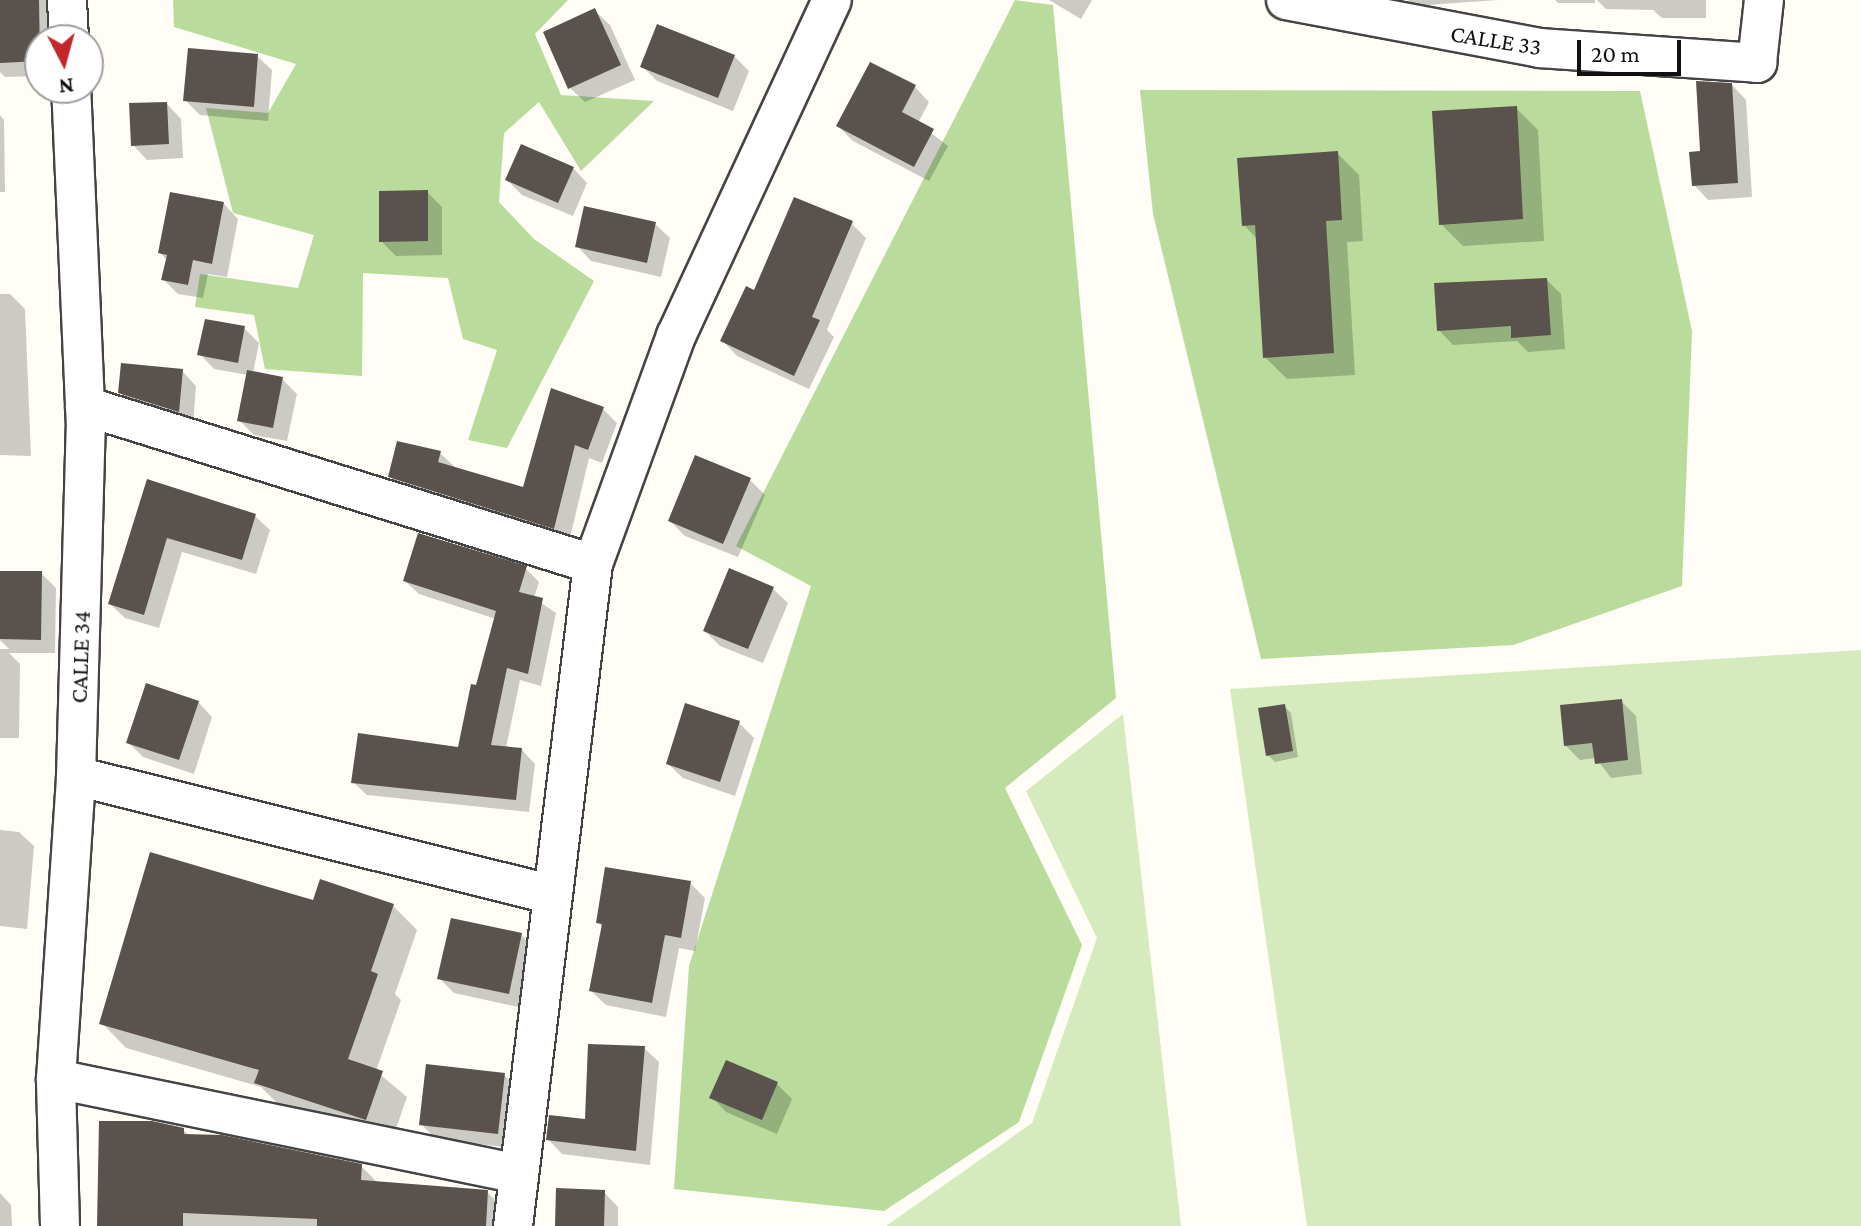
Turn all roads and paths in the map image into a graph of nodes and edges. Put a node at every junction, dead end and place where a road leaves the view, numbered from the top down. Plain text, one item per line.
1 (67, 0) edge
2 (832, 0) edge
3 (1286, 0) edge
4 (1764, 0) edge
5 (68, 24) edge
6 (72, 104) edge
7 (85, 406) junction
8 (593, 564) junction
9 (76, 776) junction
10 (551, 894) junction
11 (56, 1079) junction
12 (515, 1173) junction
13 (60, 1226) edge
14 (513, 1226) edge

1 - 5 street
2 - 8 street
3 - 4 street, CALLE 33
6 - 7 street, CALLE 34
7 - 8 street
7 - 9 street, CALLE 34
8 - 10 street
9 - 10 street
9 - 11 street, CALLE 34
10 - 12 street
11 - 12 street
11 - 13 street, CALLE 34
12 - 14 street

